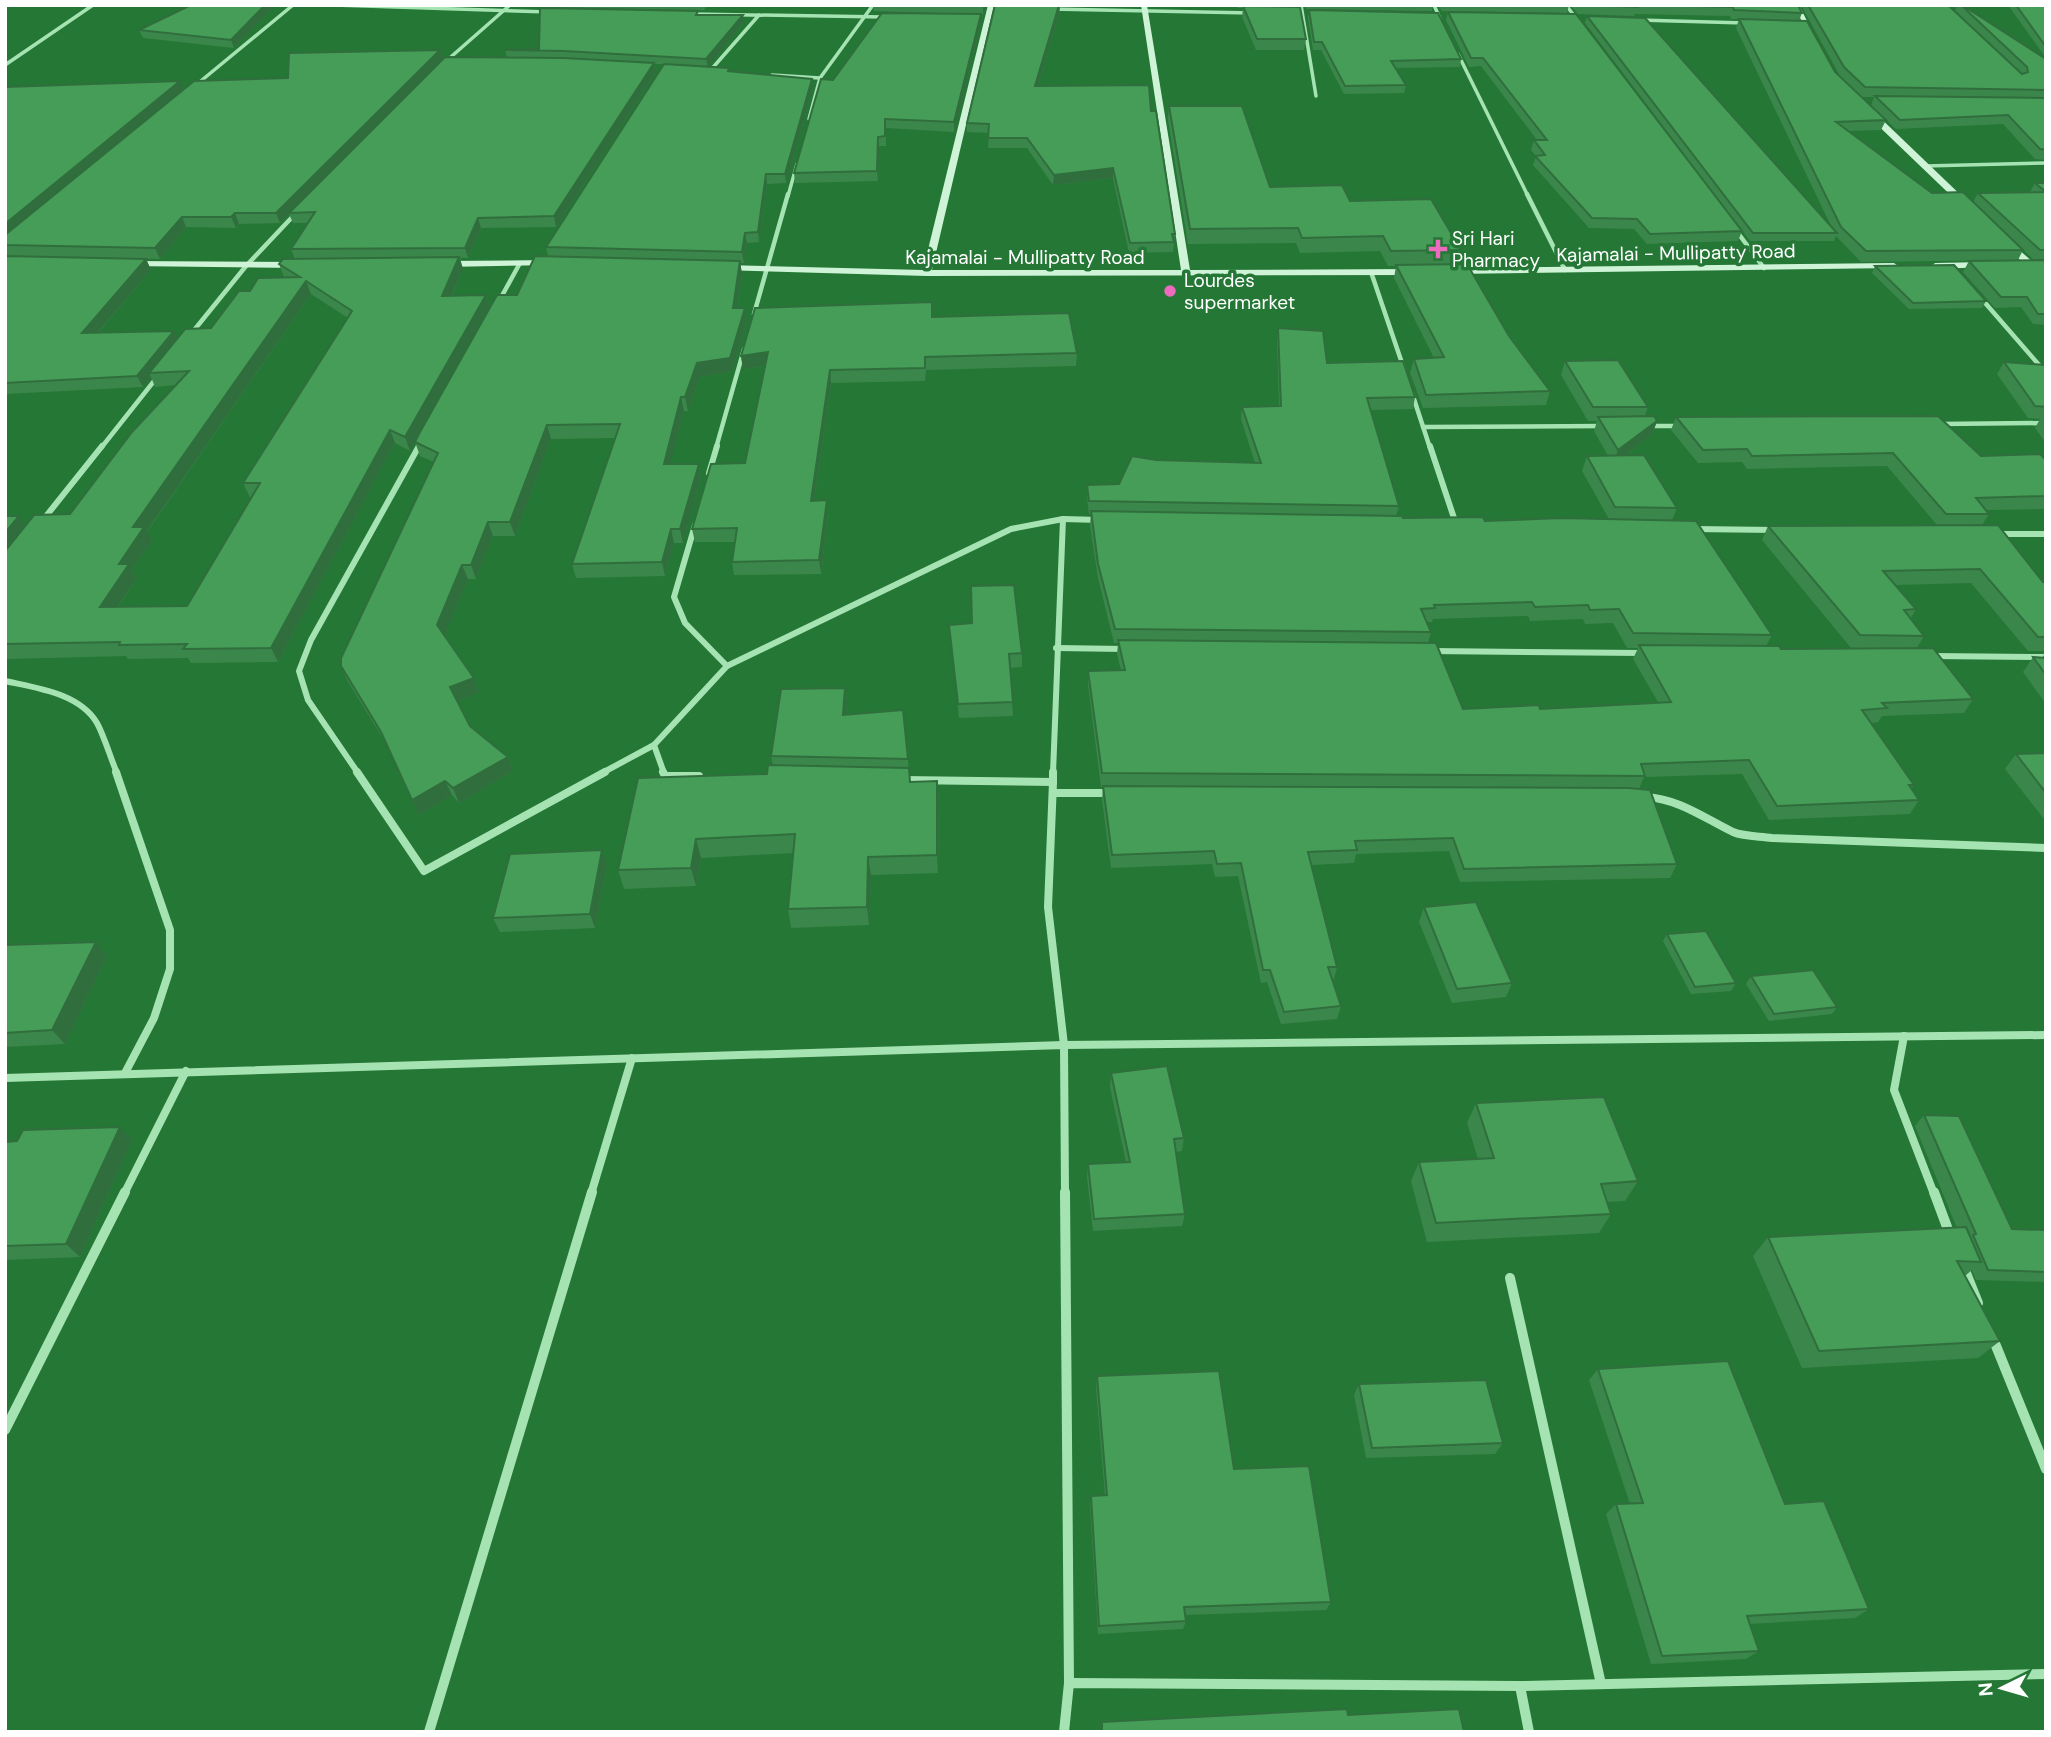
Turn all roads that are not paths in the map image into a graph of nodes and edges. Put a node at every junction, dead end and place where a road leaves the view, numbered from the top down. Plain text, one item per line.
1 (93, 5) edge
2 (293, 5) edge
3 (334, 5) edge
4 (510, 5) edge
5 (873, 5) edge
6 (1301, 5) edge
7 (1434, 5) edge
8 (1566, 5) edge
9 (1796, 5) edge
10 (990, 7) edge
11 (1144, 8) edge
12 (1003, 9) edge
13 (1041, 9) edge
14 (503, 11) junction
15 (557, 12) edge
16 (1263, 13) edge
17 (678, 14) edge
18 (1290, 14) edge
19 (1303, 14) junction
20 (759, 15) junction
21 (1425, 16) edge
22 (1439, 16) junction
23 (1452, 16) edge
24 (863, 17) junction
25 (891, 17) edge
26 (1561, 18) edge
27 (1575, 18) junction
28 (1588, 18) edge
29 (1629, 19) edge
30 (1752, 24) edge
31 (1793, 25) edge
32 (1807, 26) junction
33 (1445, 28) edge
34 (1583, 29) edge
35 (1818, 47) edge
36 (1457, 52) edge
37 (446, 62) junction
38 (459, 62) edge
39 (5, 65) edge
40 (436, 71) edge
41 (697, 71) edge
42 (709, 72) junction
43 (723, 72) edge
44 (764, 75) edge
45 (820, 78) junction
46 (191, 90) edge
47 (1316, 96) dead end
48 (1858, 101) edge
49 (809, 121) edge
50 (797, 162) edge
51 (2046, 163) edge
52 (1925, 166) junction
53 (302, 207) edge
54 (1969, 208) edge
55 (1731, 224) edge
56 (1996, 234) edge
57 (547, 252) edge
58 (112, 263) edge
59 (520, 263) junction
60 (540, 263) junction
61 (438, 264) edge
62 (566, 264) edge
63 (315, 265) edge
64 (1992, 265) edge
65 (2018, 265) edge
66 (246, 266) junction
67 (1911, 266) edge
68 (1924, 266) edge
69 (1952, 266) junction
70 (713, 268) edge
71 (1764, 268) junction
72 (766, 269) junction
73 (1565, 270) junction
74 (1446, 271) edge
75 (1186, 272) junction
76 (1371, 272) junction
77 (1419, 272) edge
78 (927, 273) junction
79 (1961, 275) edge
80 (1978, 295) edge
81 (493, 312) edge
82 (752, 321) edge
83 (748, 334) edge
84 (186, 341) edge
85 (160, 373) edge
86 (2046, 373) edge
87 (1406, 375) edge
88 (1410, 388) edge
89 (2046, 423) edge
90 (1935, 424) edge
91 (1686, 425) edge
92 (1617, 426) edge
93 (1645, 426) edge
94 (1423, 427) junction
95 (426, 433) edge
96 (707, 479) edge
97 (696, 518) edge
98 (1063, 519) junction
99 (1103, 520) edge
100 (40, 524) edge
101 (1443, 525) edge
102 (1457, 525) junction
103 (1470, 525) edge
104 (1689, 529) edge
105 (1785, 530) edge
106 (1991, 534) edge
107 (2046, 534) edge
108 (1056, 648) junction
109 (1140, 649) edge
110 (1418, 651) edge
111 (1656, 653) edge
112 (1920, 656) edge
113 (2046, 657) edge
114 (727, 666) junction
115 (5, 681) edge
116 (654, 745) junction
117 (706, 776) edge
118 (900, 779) edge
119 (1053, 782) junction
120 (1054, 793) junction
121 (1123, 793) edge
122 (1636, 796) edge
123 (2046, 848) edge
124 (2046, 1035) edge
125 (1904, 1036) junction
126 (1064, 1045) junction
127 (632, 1058) junction
128 (186, 1071) junction
129 (125, 1073) junction
130 (5, 1078) edge
131 (1956, 1250) edge
132 (1962, 1263) edge
133 (1510, 1278) dead end
134 (1983, 1314) edge
135 (1988, 1327) edge
136 (5, 1430) edge
137 (2046, 1469) edge
138 (2046, 1674) edge
139 (1069, 1683) junction
140 (1601, 1684) junction
141 (1520, 1686) junction
142 (429, 1732) edge
143 (1064, 1732) edge
144 (1529, 1732) edge

1 - 39 street
2 - 46 street
3 - 14 street
4 - 14 street
5 - 24 street
6 - 19 street
7 - 22 street
8 - 27 street
9 - 32 street
10 - 12 street
10 - 78 street
11 - 13 street
11 - 16 street
11 - 75 street
14 - 15 street
14 - 37 street
17 - 20 street
18 - 19 street
19 - 47 street
20 - 24 street
20 - 42 street
21 - 22 street
22 - 23 street
22 - 33 street
24 - 25 street
24 - 45 street
26 - 27 street
27 - 28 street
27 - 34 street
29 - 30 street
31 - 32 street
32 - 35 street
36 - 73 street
37 - 38 street
37 - 40 street
41 - 42 street
42 - 43 street
44 - 45 street
45 - 49 street
48 - 52 street
50 - 72 street
51 - 52 street
52 - 54 street
53 - 66 street
55 - 71 street
56 - 65 street
57 - 60 street
58 - 66 street
59 - 60 street
59 - 61 street
59 - 81 street
60 - 62 street
63 - 66 street
64 - 69 street
66 - 84 street
67 - 71 street, Kajamalai - Mullipatty Road
68 - 69 street
69 - 79 street
70 - 72 street, Kajamalai - Mullipatty Road
71 - 73 street, Kajamalai - Mullipatty Road
72 - 78 street, Kajamalai - Mullipatty Road
72 - 82 street
73 - 74 street, Kajamalai - Mullipatty Road
75 - 76 street, Kajamalai - Mullipatty Road
75 - 78 street, Kajamalai - Mullipatty Road
76 - 77 street, Kajamalai - Mullipatty Road
76 - 87 street
80 - 86 street
83 - 96 street
85 - 100 street
88 - 94 street
89 - 90 street
91 - 93 street
92 - 94 street
94 - 102 street
95 - 116 street
97 - 114 street
98 - 99 street
98 - 108 street
98 - 114 street
101 - 102 street
102 - 103 street
104 - 105 street
106 - 107 street
108 - 109 street
108 - 119 street
110 - 111 street
112 - 113 street
114 - 116 street
115 - 129 street
116 - 117 street
118 - 119 street
119 - 120 street
120 - 121 street
120 - 126 street
122 - 123 street
124 - 125 street
125 - 126 street
125 - 131 street
126 - 127 street
126 - 139 street
127 - 128 street
127 - 142 street
128 - 129 street
128 - 136 street
129 - 130 street
132 - 134 street
133 - 140 street
135 - 137 street
138 - 140 street
139 - 141 street
139 - 143 street
140 - 141 street
141 - 144 street

